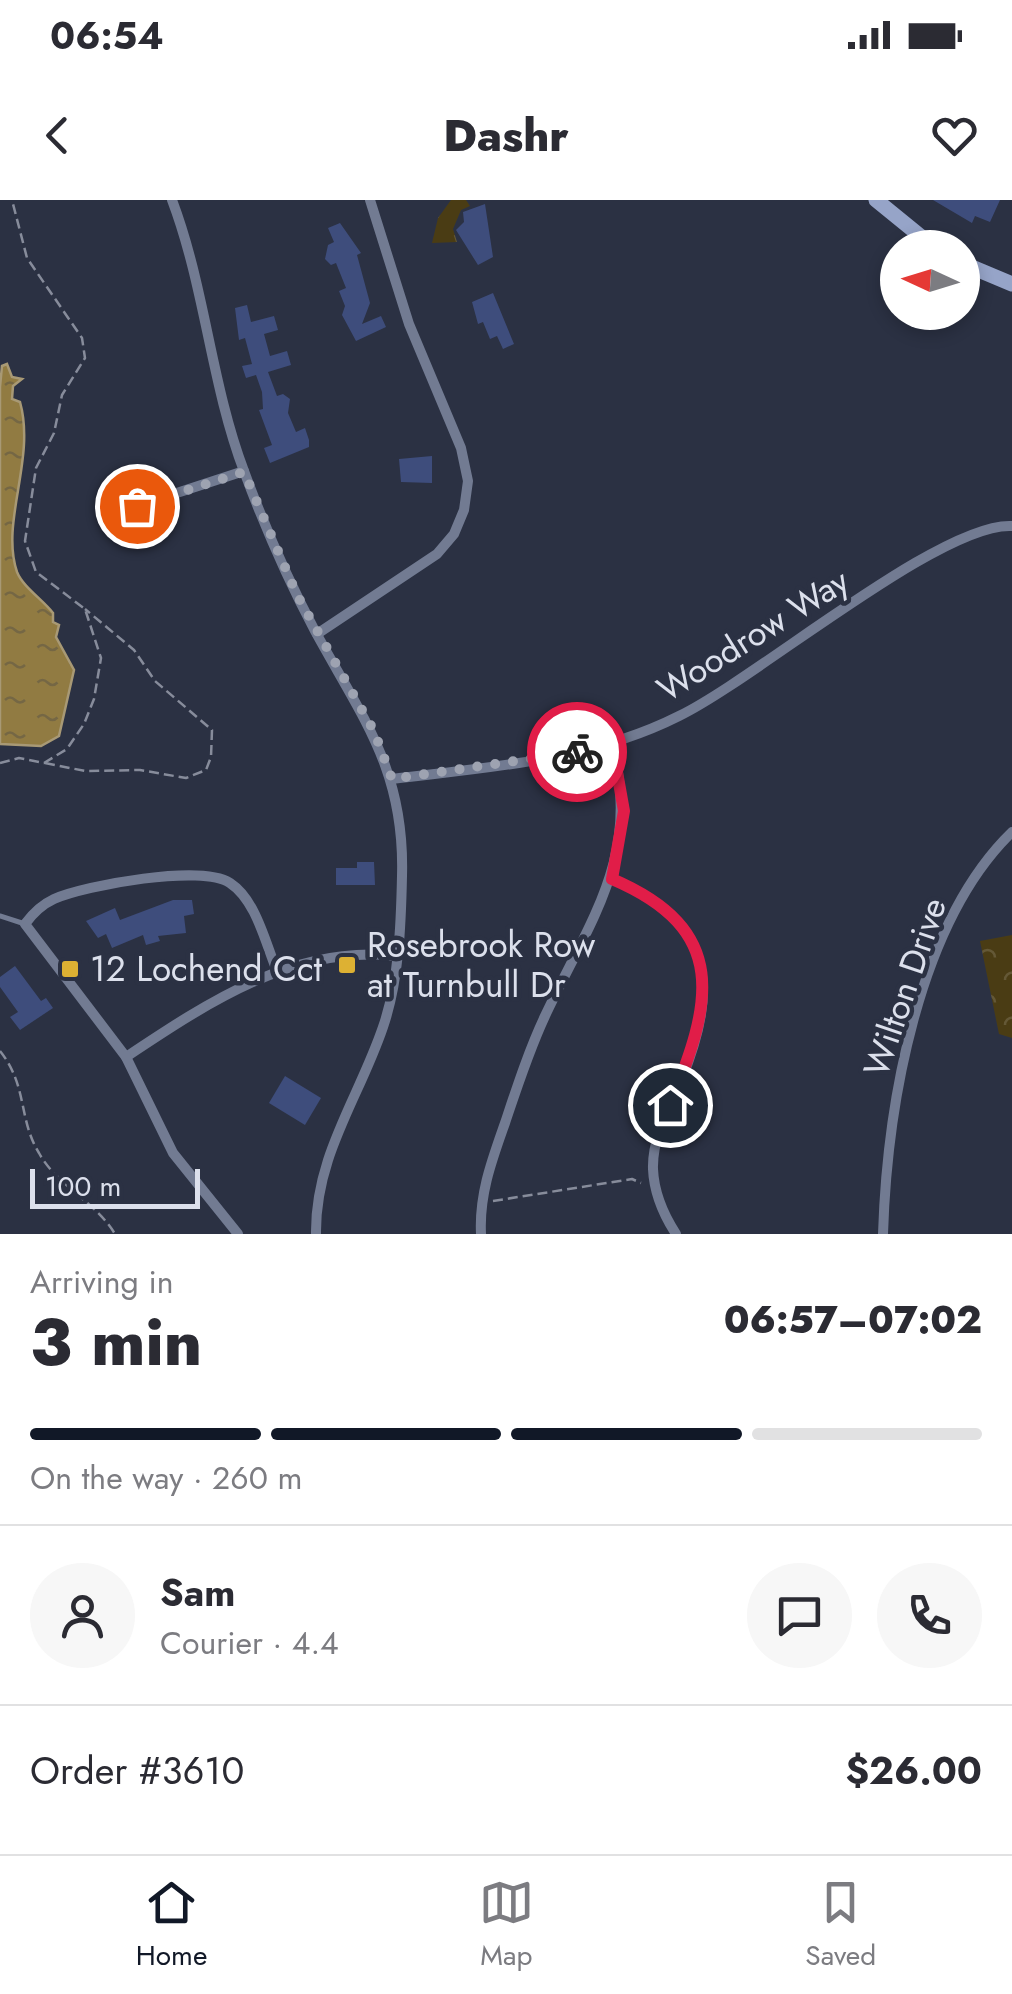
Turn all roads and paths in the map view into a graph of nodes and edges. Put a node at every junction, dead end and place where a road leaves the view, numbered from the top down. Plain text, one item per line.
1 (12, 200) edge
2 (172, 200) edge
3 (370, 200) edge
4 (876, 200) edge
5 (912, 230) edge
6 (980, 271) edge
7 (1012, 284) edge
8 (244, 472) junction
9 (137, 506) dead end
10 (1012, 526) edge
11 (85, 609) junction
12 (317, 634) junction
13 (612, 744) junction
14 (0, 763) edge
15 (44, 763) junction
16 (392, 779) junction
17 (1012, 832) edge
18 (612, 879) junction
19 (0, 916) edge
20 (24, 924) junction
21 (396, 956) junction
22 (277, 971) junction
23 (0, 1051) edge
24 (126, 1057) junction
25 (655, 1182) junction
26 (482, 1198) junction
27 (115, 1234) edge
28 (238, 1234) edge
29 (316, 1234) edge
30 (481, 1234) edge
31 (676, 1234) edge
32 (883, 1234) edge

1 - 11 path
2 - 8 street
3 - 12 street
4 - 5 main road
6 - 7 main road
8 - 9 street
8 - 12 street
10 - 13 street, Woodrow Way
11 - 15 path
11 - 15 path
12 - 16 street
13 - 16 street, Woodrow Way
13 - 18 street
14 - 15 path
16 - 21 street
17 - 32 street, Wilton Drive
18 - 25 street
18 - 26 street
19 - 20 lane
20 - 22 street
20 - 24 street
21 - 22 street
21 - 29 street
22 - 24 street
23 - 27 path
24 - 28 street
25 - 26 path
25 - 31 street
26 - 30 street

